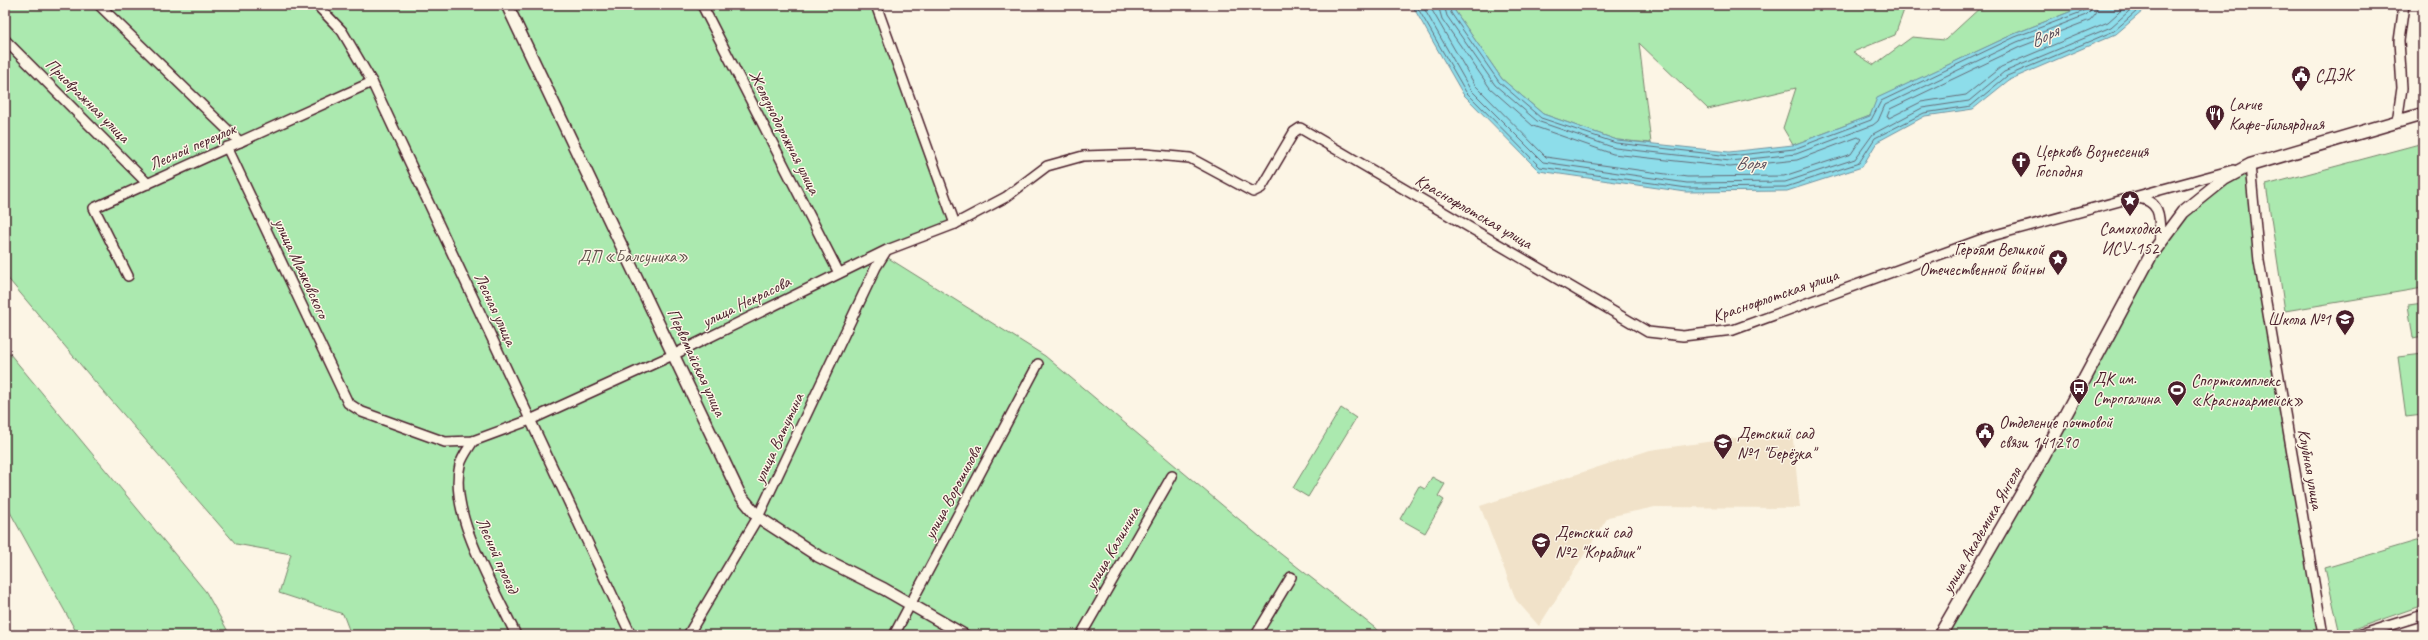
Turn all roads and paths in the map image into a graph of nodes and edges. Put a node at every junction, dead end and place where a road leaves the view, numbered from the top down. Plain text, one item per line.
1 (99, 5) edge
2 (317, 5) edge
3 (507, 5) edge
4 (702, 5) edge
5 (876, 5) edge
6 (2404, 5) edge
7 (5, 40) edge
8 (372, 82) junction
9 (2423, 114) edge
10 (2397, 122) junction
11 (1300, 128) joint
12 (240, 142) junction
13 (227, 147) junction
14 (2250, 165) junction
15 (148, 184) junction
16 (2136, 198) junction
17 (955, 224) junction
18 (2160, 243) junction
19 (888, 250) junction
20 (839, 273) junction
21 (128, 276) dead end
22 (675, 354) junction
23 (1038, 364) dead end
24 (348, 403) joint
25 (530, 420) junction
26 (473, 441) junction
27 (1172, 476) dead end
28 (758, 517) junction
29 (1291, 577) dead end
30 (911, 604) junction
31 (2423, 615) edge
32 (516, 635) edge
33 (631, 635) edge
34 (688, 635) edge
35 (894, 635) edge
36 (964, 635) edge
37 (1081, 635) edge
38 (1256, 635) edge
39 (1940, 635) edge
40 (2323, 635) edge
41 (2359, 635) edge

1 - 12 street
2 - 8 street, Лесная улица
3 - 22 street, Первомайская улица
4 - 20 street, Железнодорожная улица
5 - 17 street
6 - 10 street
7 - 15 street, Приовражная улица
8 - 12 street, Лесной переулок
8 - 25 street, Лесная улица
9 - 10 main road, улица Академика Янгеля
10 - 14 main road, улица Академика Янгеля
11 - 16 street, Краснофлотская улица
11 - 17 street, улица Некрасова
12 - 13 street, Лесной переулок
13 - 15 street, Лесной переулок
13 - 24 street, улица Маяковского
14 - 16 street, Краснофлотская улица
14 - 18 main road, улица Академика Янгеля
14 - 40 street, Клубная улица
15 - 21 street, Лесной переулок
16 - 18 street
17 - 19 street, улица Некрасова
18 - 39 main road, улица Академика Янгеля
19 - 20 street, улица Некрасова
19 - 28 street, улица Ватутина
20 - 22 street, улица Некрасова
22 - 25 street, улица Некрасова
22 - 28 street, Первомайская улица
23 - 30 street, улица Ворошилова
24 - 26 street, улица Некрасова
25 - 26 street, улица Некрасова
25 - 33 street, Лесная улица
26 - 32 street, Лесной проезд
27 - 37 street, улица Калинина
28 - 30 street, Первомайская улица
28 - 34 street, улица Ватутина
29 - 38 street
30 - 35 street, улица Ворошилова
30 - 36 street, Первомайская улица
31 - 41 street

